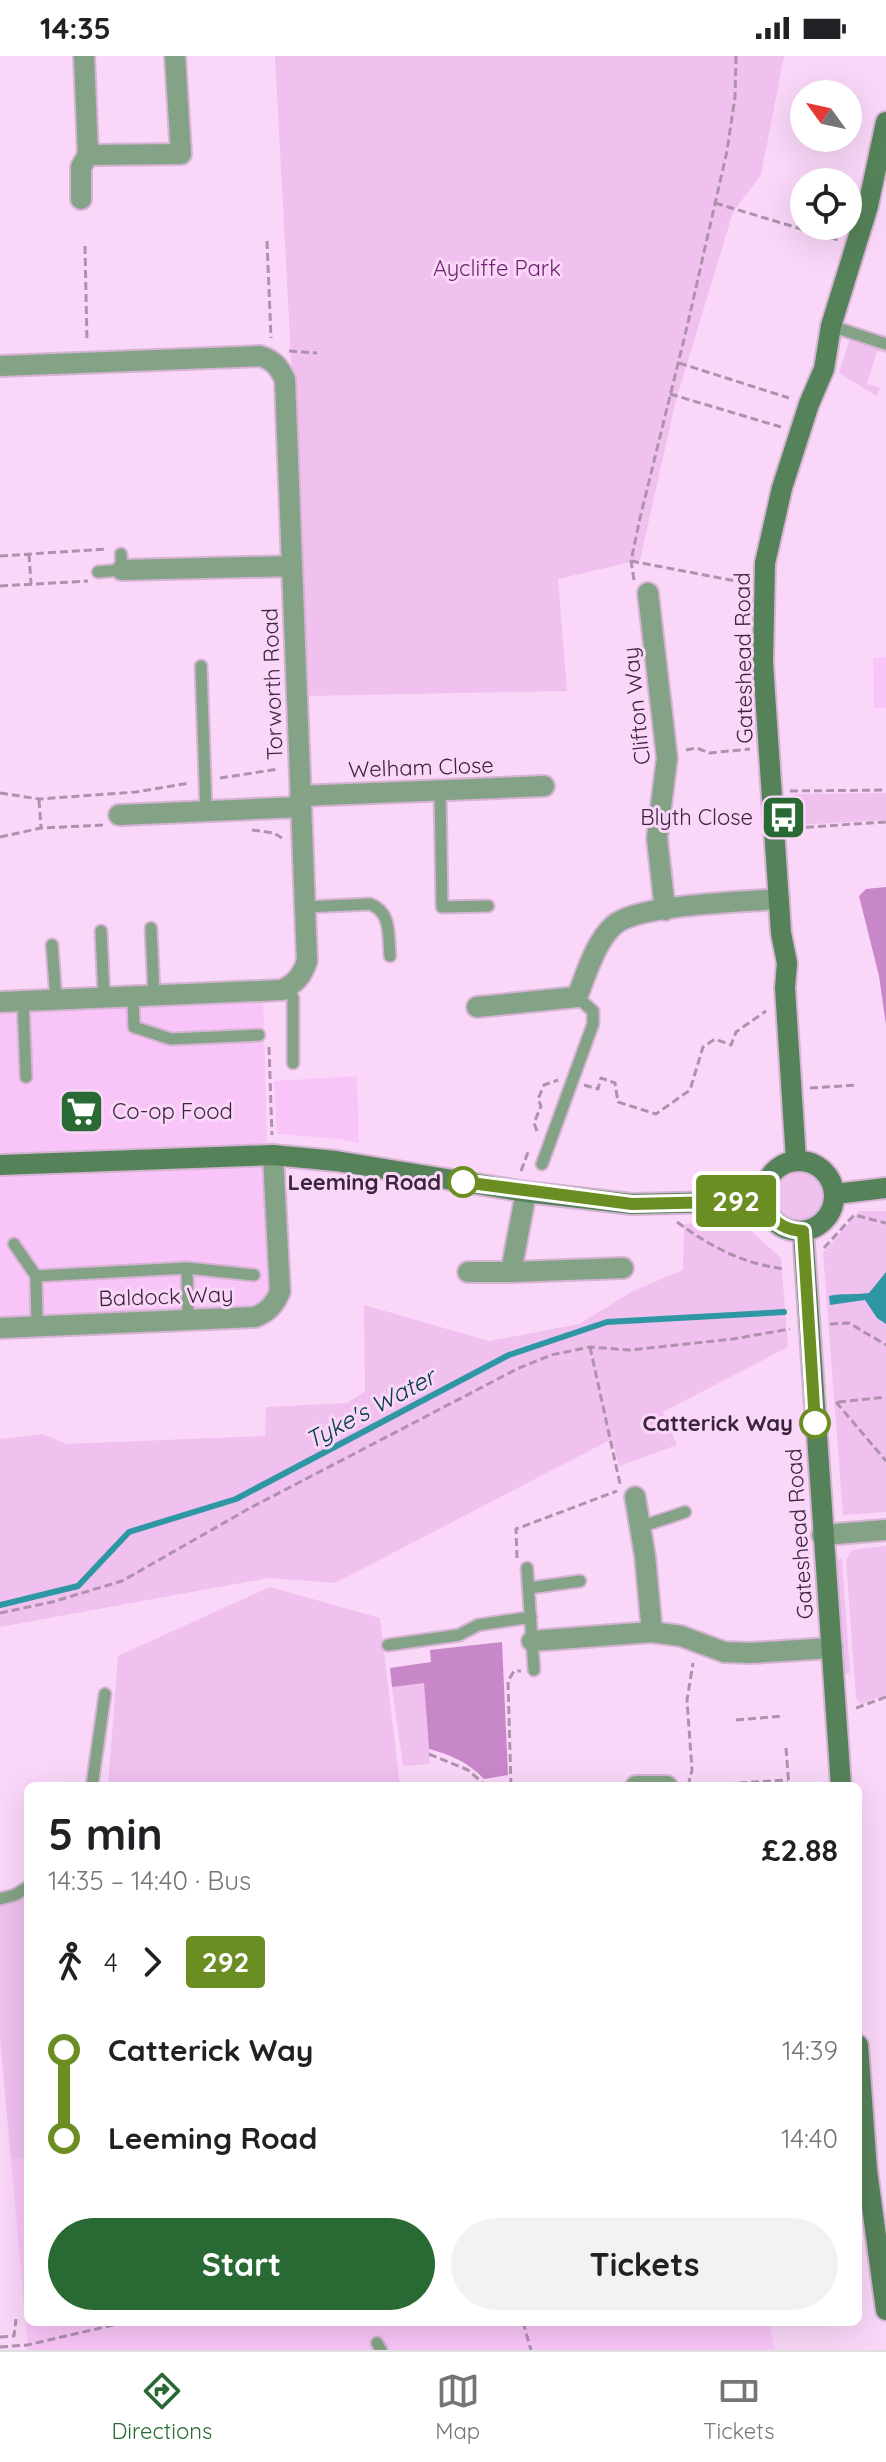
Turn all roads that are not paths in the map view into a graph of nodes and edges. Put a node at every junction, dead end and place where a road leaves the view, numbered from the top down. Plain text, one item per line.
1 (84, 56) edge
2 (175, 56) edge
3 (886, 122) edge
4 (886, 128) edge
5 (88, 155) junction
6 (81, 199) dead end
7 (831, 326) junction
8 (886, 344) edge
9 (0, 366) edge
10 (121, 562) joint
11 (292, 566) junction
12 (95, 576) road end
13 (648, 593) dead end
14 (201, 666) dead end
15 (544, 786) dead end
16 (440, 790) junction
17 (300, 801) junction
18 (206, 810) junction
19 (119, 815) dead end
20 (779, 899) junction
21 (488, 906) dead end
22 (305, 907) junction
23 (665, 910) junction
24 (151, 928) dead end
25 (101, 931) dead end
26 (52, 945) dead end
27 (390, 956) dead end
28 (287, 987) junction
29 (143, 996) junction
30 (104, 997) junction
31 (577, 997) junction
32 (56, 999) junction
33 (23, 1001) junction
34 (0, 1002) edge
35 (477, 1007) dead end
36 (264, 1035) road end
37 (293, 1063) dead end
38 (26, 1077) dead end
39 (273, 1155) junction
40 (796, 1160) junction
41 (542, 1164) dead end
42 (0, 1165) edge
43 (886, 1188) edge
44 (520, 1191) junction
45 (835, 1194) junction
46 (764, 1201) junction
47 (803, 1231) junction
48 (14, 1244) dead end
49 (187, 1268) junction
50 (623, 1268) dead end
51 (468, 1272) dead end
52 (511, 1272) junction
53 (254, 1275) dead end
54 (36, 1276) junction
55 (188, 1320) junction
56 (37, 1325) junction
57 (0, 1328) edge
58 (635, 1497) dead end
59 (685, 1512) dead end
60 (640, 1527) junction
61 (886, 1530) edge
62 (822, 1535) junction
63 (527, 1568) road end
64 (580, 1581) dead end
65 (529, 1588) junction
66 (531, 1617) junction
67 (652, 1632) junction
68 (532, 1641) junction
69 (388, 1645) dead end
70 (832, 1648) junction
71 (534, 1670) road end
72 (105, 1694) dead end
73 (93, 1782) edge
74 (841, 1782) edge
75 (24, 1889) edge
76 (0, 1899) edge
77 (862, 2101) edge
78 (886, 2310) edge

1 - 5 street
2 - 5 street
3 - 4 street, Gateshead Road
4 - 7 street, Gateshead Road
5 - 6 street
7 - 8 lane
7 - 20 street, Gateshead Road
9 - 11 street, Torworth Road
10 - 11 street
10 - 12 lane
11 - 17 street, Torworth Road
13 - 23 street, Clifton Way
14 - 18 lane
15 - 16 street, Welham Close
16 - 17 street, Welham Close
16 - 21 lane
17 - 18 street, Welham Close
17 - 22 street, Torworth Road
18 - 19 street, Welham Close
20 - 23 street
20 - 40 street, Gateshead Road
22 - 27 lane
22 - 28 street, Torworth Road
23 - 31 street
24 - 29 lane
25 - 30 lane
26 - 32 lane
28 - 29 street
28 - 37 lane
29 - 30 street
29 - 36 lane
30 - 32 street
31 - 35 street
31 - 41 lane
32 - 33 street
33 - 34 street
33 - 38 lane
39 - 42 street
39 - 44 street
39 - 55 street, Baldock Way
40 - 45 street
40 - 46 street
43 - 45 street
44 - 46 street
44 - 52 street
45 - 47 street
46 - 47 street
47 - 62 street, Gateshead Road
48 - 54 lane
49 - 53 lane
49 - 54 lane
49 - 55 lane
50 - 52 street
51 - 52 street
54 - 56 lane
55 - 56 street, Baldock Way
56 - 57 street, Baldock Way
58 - 60 street
59 - 60 lane
60 - 67 street
61 - 62 street
62 - 70 street, Gateshead Road
63 - 65 lane
64 - 65 lane
65 - 66 lane
66 - 68 lane
66 - 69 lane
67 - 68 street
67 - 70 street
68 - 71 lane
70 - 74 street, Gateshead Road
72 - 73 lane
75 - 76 lane
77 - 78 street

